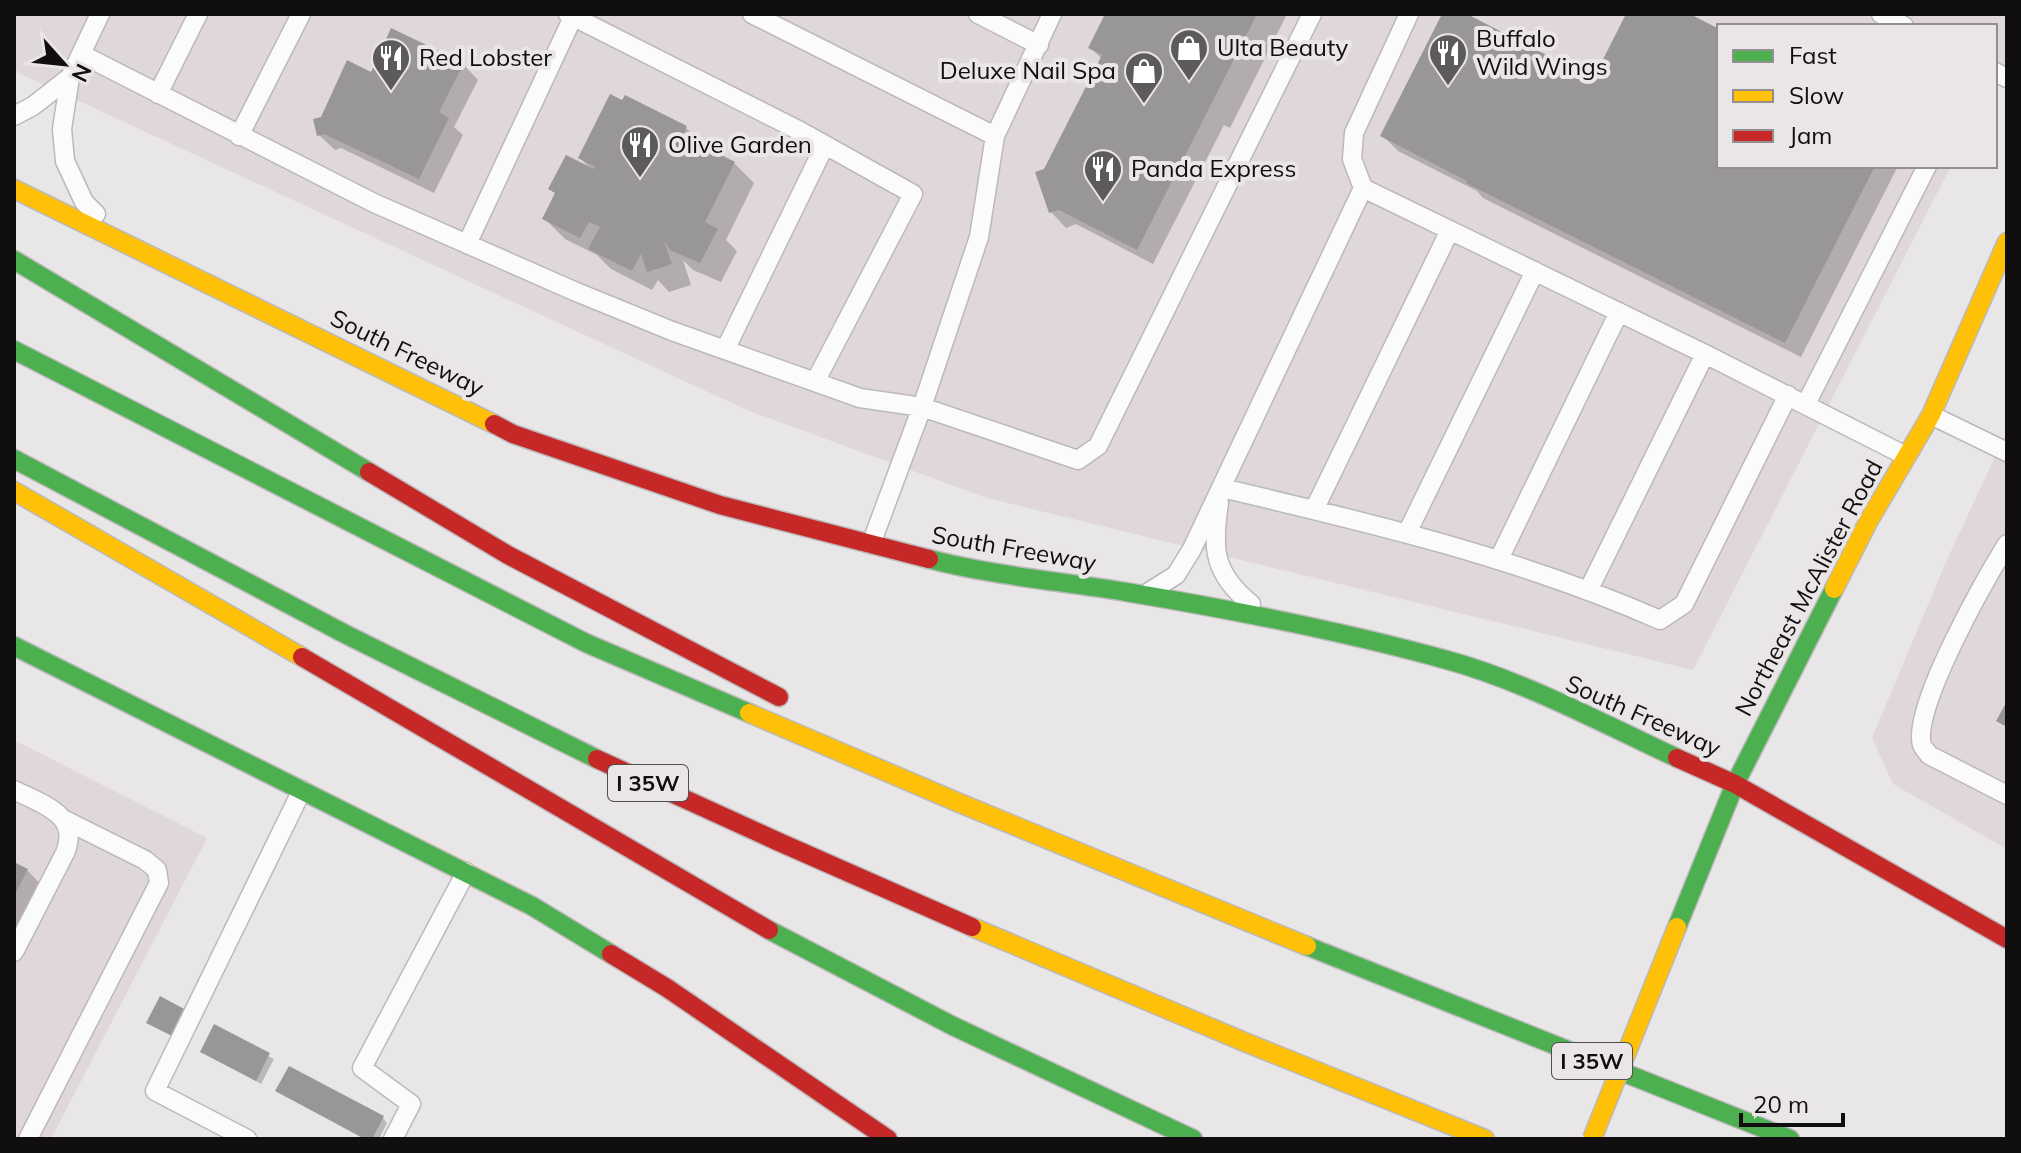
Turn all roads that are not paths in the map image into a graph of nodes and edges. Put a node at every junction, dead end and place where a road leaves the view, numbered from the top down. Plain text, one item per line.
1 (100, 14) edge
2 (198, 14) edge
3 (301, 14) edge
4 (752, 14) edge
5 (978, 14) edge
6 (1052, 14) edge
7 (1312, 14) edge
8 (1409, 14) edge
9 (1881, 14) edge
10 (571, 15) edge
11 (1900, 24) edge
12 (1039, 45) junction
13 (81, 54) junction
14 (70, 77) junction
15 (158, 94) junction
16 (14, 116) edge
17 (239, 136) junction
18 (995, 136) junction
19 (825, 145) junction
20 (1926, 168) edge
21 (1363, 188) junction
22 (14, 189) edge
23 (1450, 230) junction
24 (122, 242) junction
25 (2007, 242) edge
26 (467, 244) junction
27 (14, 260) edge
28 (1535, 271) junction
29 (1619, 312) junction
30 (14, 350) edge
31 (725, 350) junction
32 (1705, 354) junction
33 (815, 382) junction
34 (1788, 395) junction
35 (1806, 404) junction
36 (922, 407) junction
37 (1931, 415) junction
38 (2007, 452) edge
39 (1906, 456) junction
40 (14, 459) edge
41 (1222, 488) junction
42 (14, 491) edge
43 (1314, 510) junction
44 (1407, 533) junction
45 (871, 544) junction
46 (2007, 544) edge
47 (1499, 559) junction
48 (1588, 591) junction
49 (1144, 595) junction
50 (1285, 622) junction
51 (14, 646) edge
52 (792, 704) dead end
53 (833, 729) dead end
54 (1735, 784) junction
55 (14, 790) edge
56 (302, 790) junction
57 (2007, 795) edge
58 (957, 802) junction
59 (65, 820) junction
60 (466, 872) junction
61 (2007, 939) edge
62 (14, 952) edge
63 (885, 1138) edge
64 (28, 1139) edge
65 (247, 1139) edge
66 (393, 1139) edge
67 (1193, 1139) edge
68 (1485, 1139) edge
69 (1592, 1139) edge
70 (1790, 1139) edge

1 - 13 lane
2 - 15 lane
3 - 17 lane
4 - 18 lane
5 - 12 lane
6 - 12 lane
7 - 36 lane
8 - 21 lane
9 - 11 lane
10 - 19 lane
10 - 26 lane
12 - 18 lane
13 - 14 lane
13 - 15 lane
14 - 16 lane
14 - 24 lane
15 - 17 lane
17 - 26 lane
18 - 36 lane
19 - 31 lane
19 - 33 lane
20 - 35 lane
21 - 23 lane
21 - 41 lane
22 - 24 main road, South Freeway
23 - 28 lane
23 - 43 lane
24 - 45 main road, South Freeway
25 - 37 main road, Northeast McAlister Road
26 - 31 lane
27 - 52 main road
28 - 29 lane
28 - 44 lane
29 - 32 lane
29 - 47 lane
30 - 58 main road, I 35W
31 - 33 lane
32 - 34 lane
32 - 48 lane
33 - 36 lane
34 - 35 lane
34 - 48 lane
35 - 39 lane
36 - 45 lane
37 - 38 lane
37 - 39 main road, Northeast McAlister Road
39 - 54 main road, Northeast McAlister Road
40 - 68 main road, I 35W
41 - 43 lane
41 - 49 lane
41 - 50 lane
42 - 67 main road
43 - 44 lane
44 - 47 lane
45 - 49 main road, South Freeway
46 - 57 lane
47 - 48 lane
49 - 50 main road, South Freeway
50 - 54 main road, South Freeway
51 - 56 main road
53 - 58 main road
54 - 61 main road, South Freeway
54 - 69 main road, Northeast McAlister Road, bridge
55 - 59 lane
56 - 60 main road
56 - 65 lane
58 - 70 main road, I 35W
59 - 62 lane
59 - 64 lane
60 - 63 main road
60 - 66 lane

